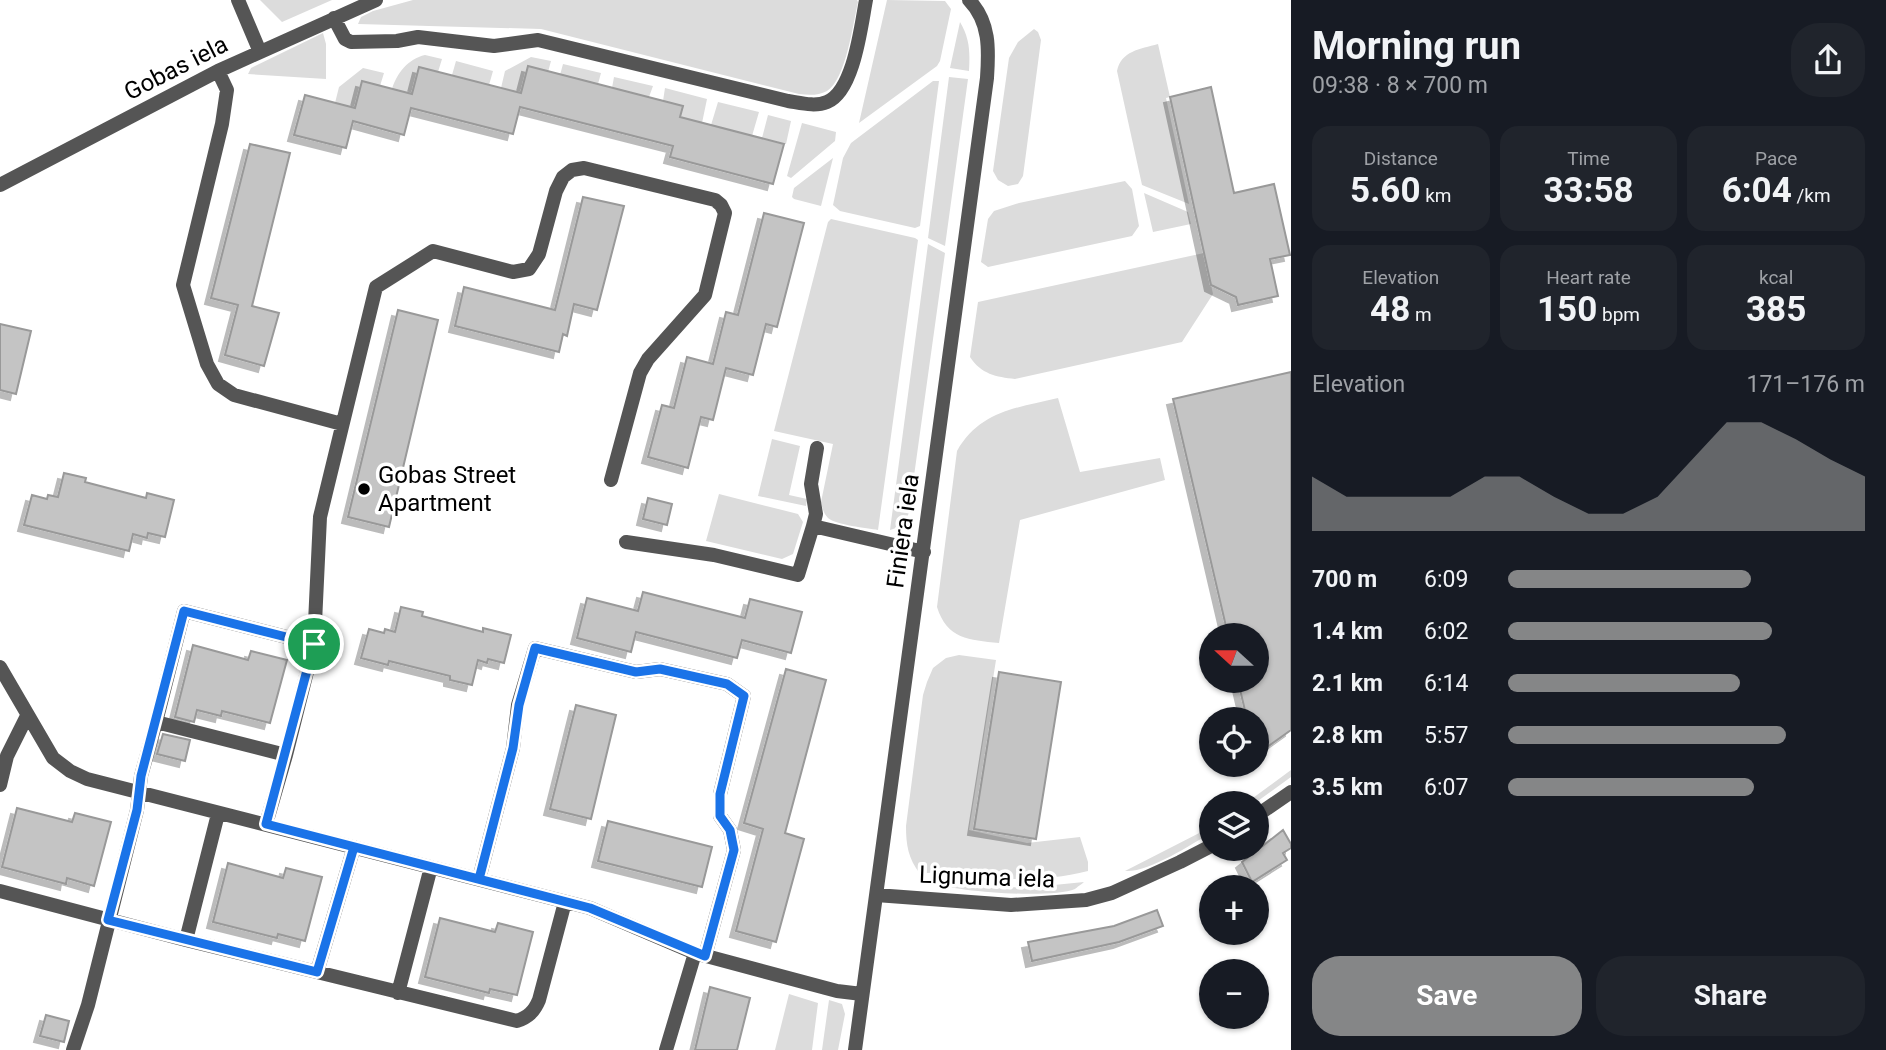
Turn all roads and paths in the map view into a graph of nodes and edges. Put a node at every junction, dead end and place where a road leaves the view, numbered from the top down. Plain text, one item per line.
1 (238, 0) edge
2 (376, 0) edge
3 (866, 0) edge
4 (970, 0) edge
5 (334, 18) junction
6 (260, 52) junction
7 (218, 71) junction
8 (0, 185) edge
9 (342, 424) junction
10 (817, 448) dead end
11 (611, 480) dead end
12 (813, 526) junction
13 (626, 542) dead end
14 (924, 552) junction
15 (314, 644) junction
16 (0, 667) edge
17 (27, 716) junction
18 (156, 722) junction
19 (286, 755) junction
20 (0, 785) edge
21 (1291, 792) edge
22 (139, 793) junction
23 (1269, 807) edge
24 (218, 814) junction
25 (266, 824) junction
26 (354, 847) junction
27 (1199, 852) edge
28 (430, 867) junction
29 (479, 879) junction
30 (0, 891) edge
31 (876, 895) junction
32 (565, 902) junction
33 (108, 920) junction
34 (186, 940) junction
35 (700, 954) junction
36 (317, 972) junction
37 (398, 993) junction
38 (862, 994) junction
39 (73, 1050) edge
40 (666, 1050) edge
41 (855, 1050) edge

1 - 6 street
2 - 5 street, Gobas iela
3 - 5 street
4 - 14 street, Finiera iela
5 - 6 street, Gobas iela
6 - 7 street, Gobas iela
7 - 8 street, Gobas iela
7 - 9 street
9 - 11 street
9 - 15 street
10 - 12 street
12 - 13 street
12 - 14 street
14 - 31 street, Finiera iela
15 - 18 street
15 - 19 street
16 - 17 street
17 - 20 street
17 - 22 street
18 - 19 street
18 - 22 street
19 - 25 street
21 - 23 street
22 - 24 street
22 - 33 street
24 - 25 street
24 - 34 street
25 - 26 street
26 - 28 street
26 - 36 street
27 - 31 street, Lignuma iela
28 - 29 street
28 - 37 street
29 - 32 street
29 - 35 street
30 - 33 street
31 - 38 street, Finiera iela
32 - 35 street
32 - 37 street
33 - 34 street
33 - 39 street
34 - 36 street
35 - 38 street
35 - 40 street
36 - 37 street
38 - 41 street, Finiera iela

